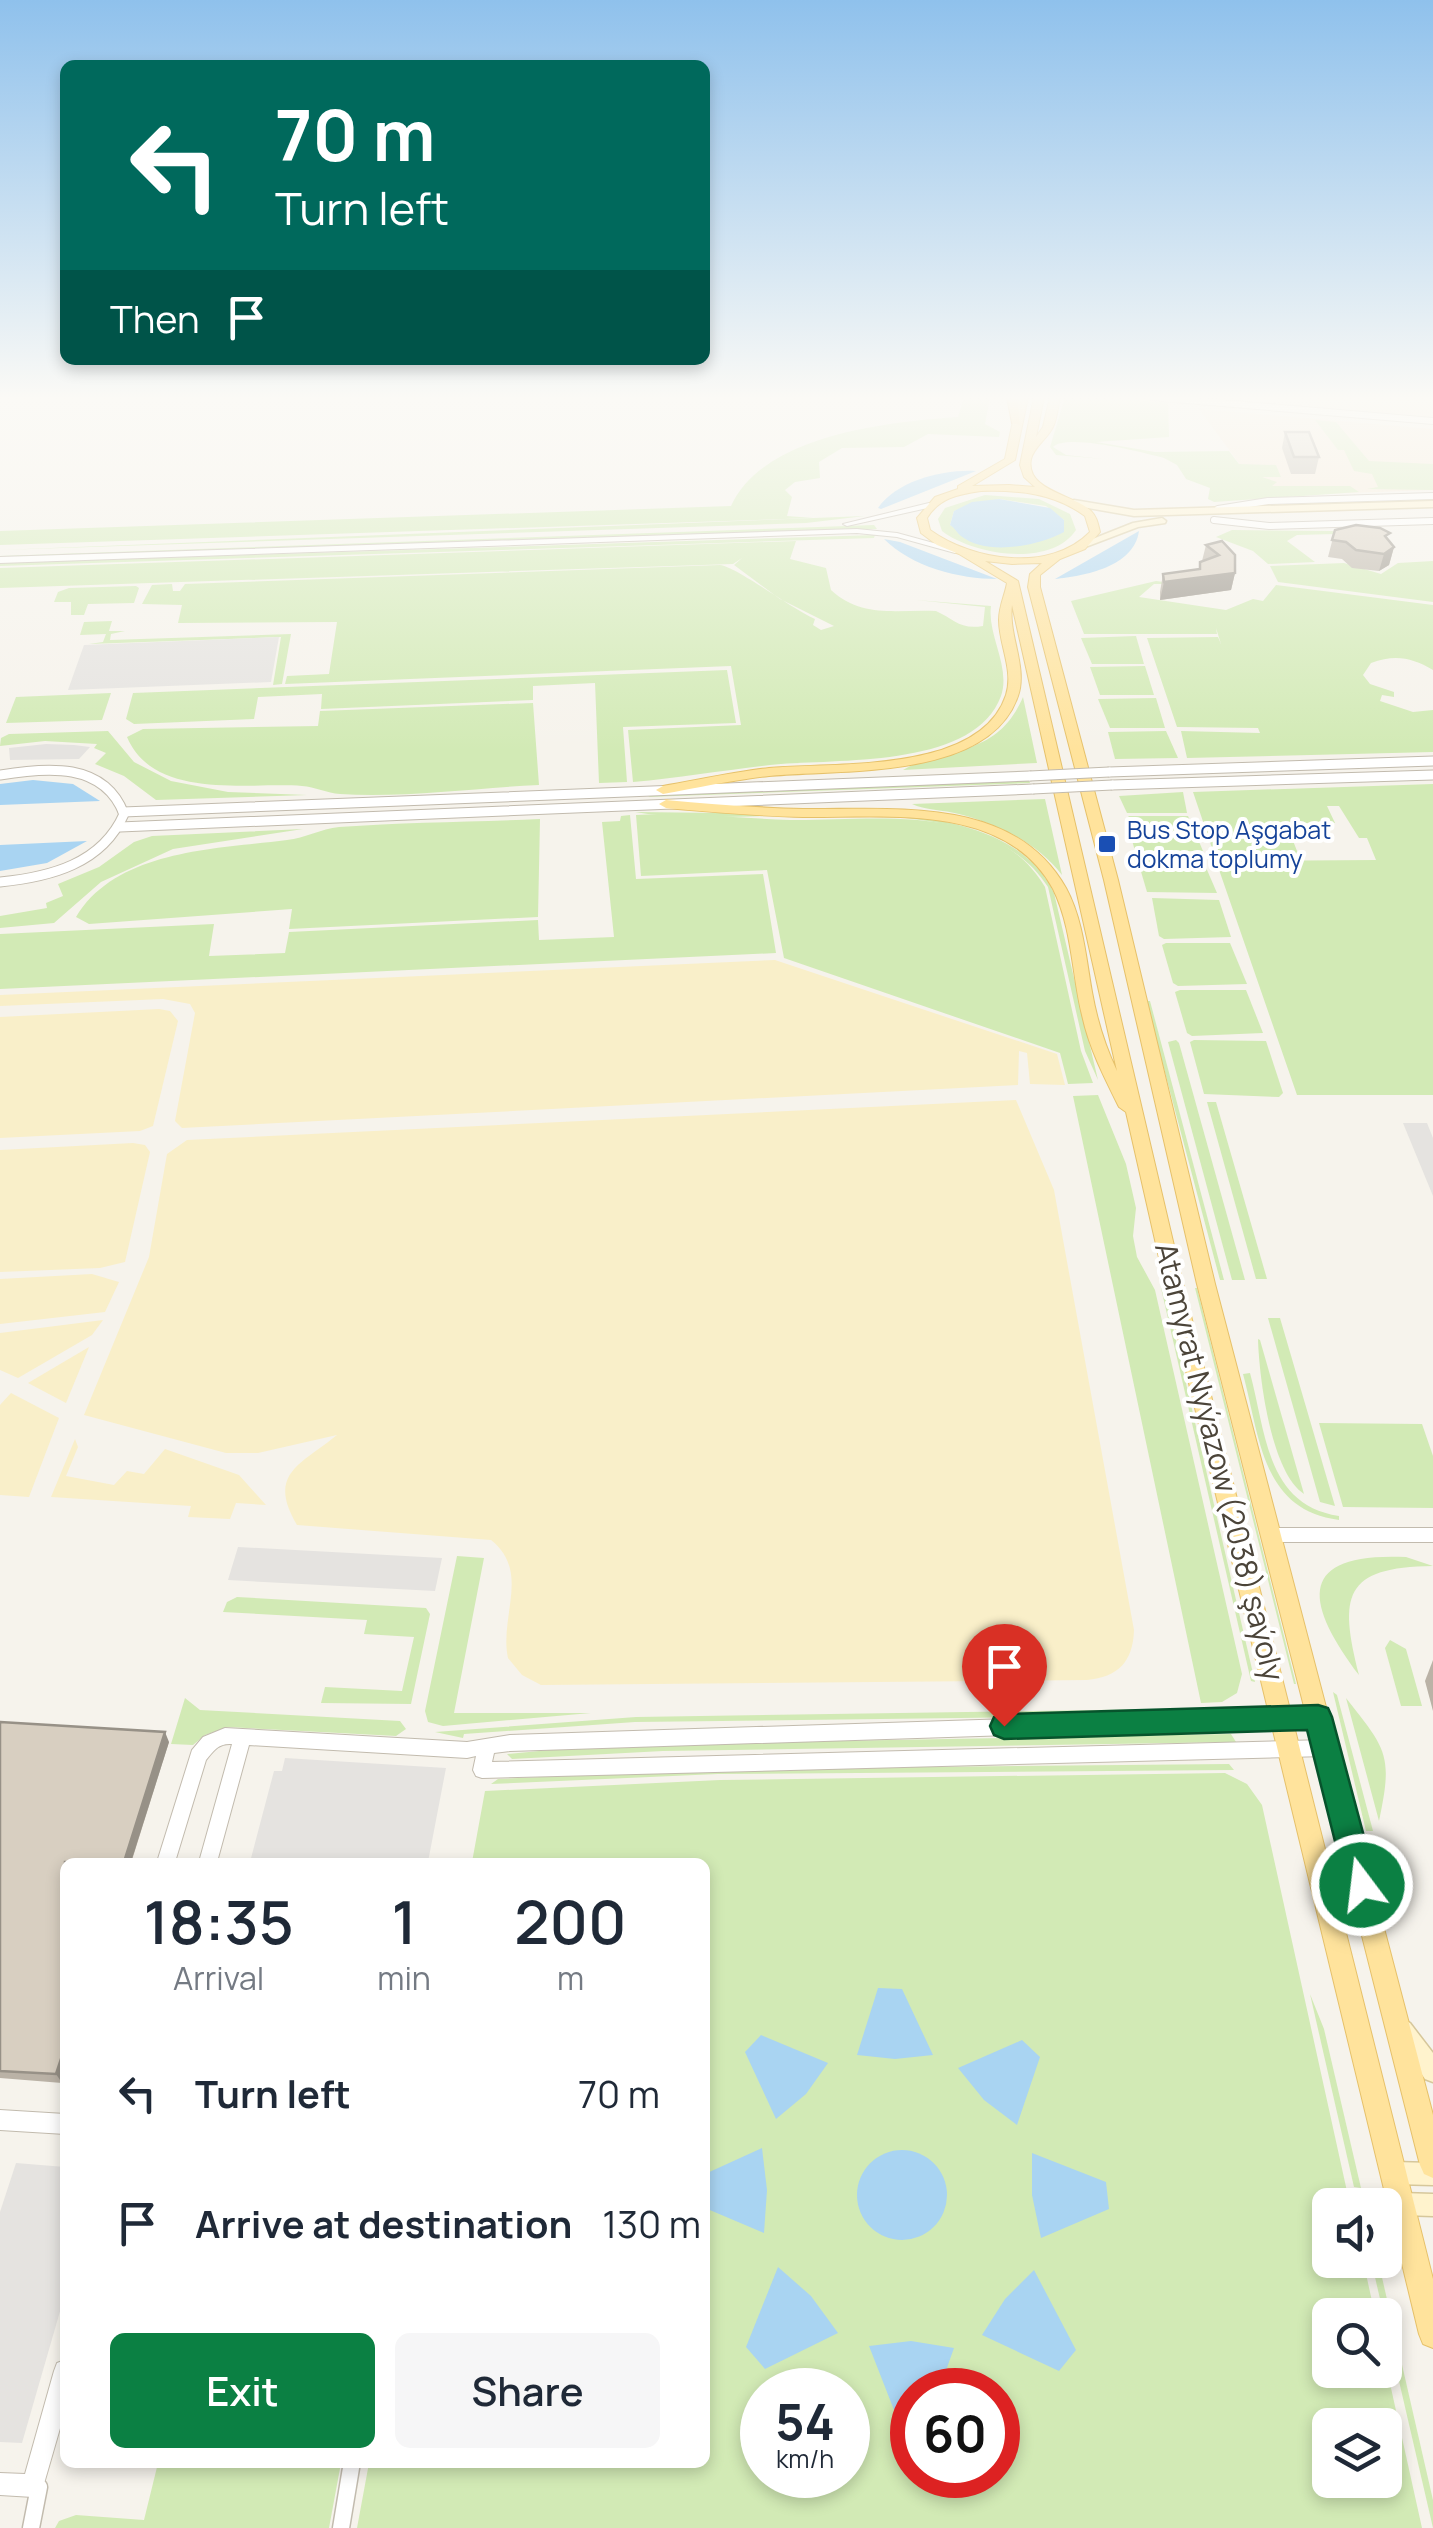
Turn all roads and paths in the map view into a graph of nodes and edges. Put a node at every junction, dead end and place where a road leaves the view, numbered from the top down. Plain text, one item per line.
1 (884, 515) edge
2 (923, 515) edge
3 (1086, 515) edge
4 (1184, 515) edge
5 (1214, 515) edge
6 (1229, 515) edge
7 (1267, 515) edge
8 (1210, 516) junction
9 (1433, 521) edge
10 (1085, 544) junction
11 (960, 552) junction
12 (0, 556) edge
13 (1056, 556) junction
14 (1013, 586) junction
15 (1433, 761) edge
16 (1433, 774) edge
17 (0, 775) edge
18 (665, 797) junction
19 (124, 812) junction
20 (120, 827) junction
21 (0, 882) edge
22 (1140, 1131) junction
23 (1271, 1535) junction
24 (1433, 1535) edge
25 (1318, 1717) junction
26 (1281, 1719) junction
27 (243, 1737) junction
28 (486, 1746) junction
29 (1288, 1748) junction
30 (1325, 1748) junction
31 (167, 1858) edge
32 (209, 1858) edge
33 (1398, 2022) junction
34 (1433, 2071) edge
35 (0, 2120) edge
36 (60, 2124) edge
37 (1433, 2165) edge
38 (1393, 2173) junction
39 (1433, 2174) edge
40 (1397, 2188) edge
41 (1402, 2204) joint
42 (1433, 2205) edge
43 (1433, 2334) edge
44 (60, 2388) edge
45 (351, 2468) edge
46 (0, 2484) edge
47 (32, 2486) junction
48 (31, 2528) edge
49 (340, 2528) edge

1 - 12 street
2 - 11 main road
3 - 10 main road
4 - 8 main road
5 - 8 street
6 - 8 main road
7 - 8 main road
8 - 9 street
8 - 10 main road
10 - 13 main road
11 - 12 street
11 - 13 main road
11 - 14 main road
13 - 23 main road, Atamyrat Nyýazow (2038) şaýoly
14 - 18 main road
14 - 22 main road, Atamyrat Nyýazow (2038) şaýoly
15 - 18 street, bridge
16 - 18 street, bridge
17 - 19 street
18 - 19 street
18 - 20 street
18 - 22 main road
19 - 20 street
20 - 21 street
22 - 26 main road, Atamyrat Nyýazow (2038) şaýoly
23 - 24 street
23 - 25 main road, Atamyrat Nyýazow (2038) şaýoly
25 - 26 street
25 - 30 main road, Atamyrat Nyýazow (2038) şaýoly
26 - 28 street
26 - 29 main road, Atamyrat Nyýazow (2038) şaýoly
27 - 28 street
27 - 31 street
27 - 32 street
28 - 29 street
29 - 30 street
29 - 38 main road, Atamyrat Nyýazow (2038) şaýoly
30 - 33 main road, Atamyrat Nyýazow (2038) şaýoly
33 - 34 main road
33 - 37 main road, Atamyrat Nyýazow (2038) şaýoly
35 - 36 street
38 - 39 main road
38 - 40 main road, Atamyrat Nyýazow (2038) şaýoly
41 - 42 main road
41 - 43 main road, Atamyrat Nyýazow (2038) şaýoly
44 - 47 street
45 - 49 street
46 - 47 street
47 - 48 street

